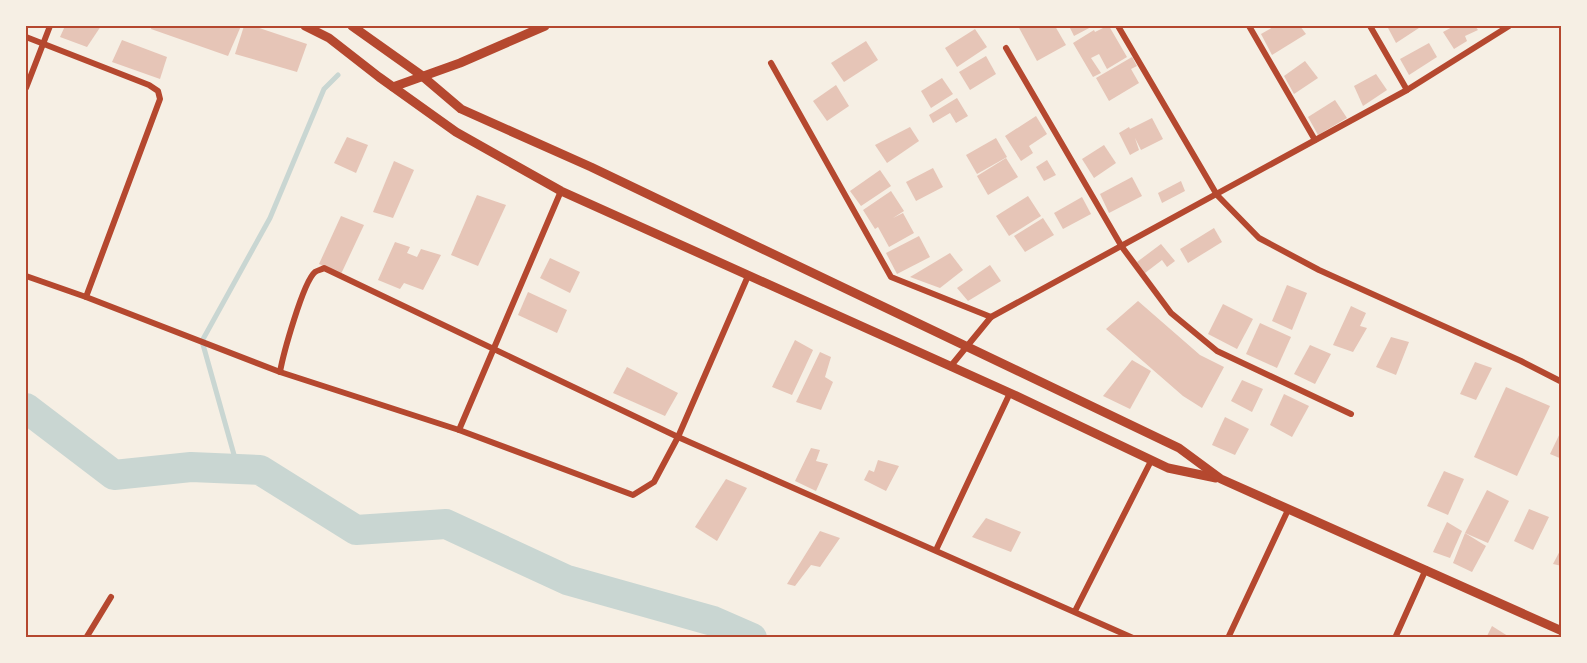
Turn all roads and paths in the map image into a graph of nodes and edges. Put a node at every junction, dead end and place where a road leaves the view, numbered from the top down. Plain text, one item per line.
1 (50, 26) edge
2 (305, 26) edge
3 (356, 26) edge
4 (545, 26) edge
5 (1118, 26) edge
6 (1249, 26) edge
7 (1370, 26) edge
8 (1509, 26) edge
9 (1500, 28) edge
10 (26, 37) edge
11 (43, 43) junction
12 (1006, 48) dead end
13 (771, 63) dead end
14 (421, 75) junction
15 (393, 87) junction
16 (26, 88) edge
17 (1407, 90) junction
18 (1315, 140) junction
19 (561, 191) junction
20 (1217, 195) junction
21 (1122, 247) junction
22 (26, 276) edge
23 (748, 276) junction
24 (86, 297) junction
25 (991, 317) junction
26 (966, 346) junction
27 (492, 348) junction
28 (950, 367) junction
29 (280, 372) junction
30 (1562, 382) edge
31 (1010, 393) junction
32 (1351, 414) dead end
33 (459, 430) junction
34 (678, 437) junction
35 (1151, 461) junction
36 (1221, 479) junction
37 (1288, 510) junction
38 (936, 550) junction
39 (1426, 569) junction
40 (111, 597) dead end
41 (1075, 611) junction
42 (1562, 632) edge
43 (86, 638) edge
44 (1133, 638) edge
45 (1227, 638) edge
46 (1395, 638) edge

1 - 11 street
2 - 15 street
3 - 14 street
4 - 14 street
5 - 20 street
6 - 18 street
7 - 17 street
8 - 9 street
9 - 17 street
10 - 11 street
11 - 16 street
11 - 24 street
12 - 21 street
13 - 25 street
14 - 15 street
14 - 26 street
15 - 19 street
17 - 18 street
18 - 20 street
19 - 23 street
19 - 27 street
20 - 21 street
20 - 30 street
21 - 25 street
21 - 32 street
22 - 24 street
23 - 28 street
23 - 34 street
24 - 29 street
25 - 26 street
26 - 28 street
26 - 36 street
27 - 29 street
27 - 33 street
27 - 34 street
28 - 31 street
29 - 33 street
31 - 35 street
31 - 38 street
33 - 34 street
34 - 38 street
35 - 36 street
35 - 41 street
36 - 37 street
37 - 39 street
37 - 45 street
38 - 41 street
39 - 42 street
39 - 46 street
40 - 43 street
41 - 44 street

